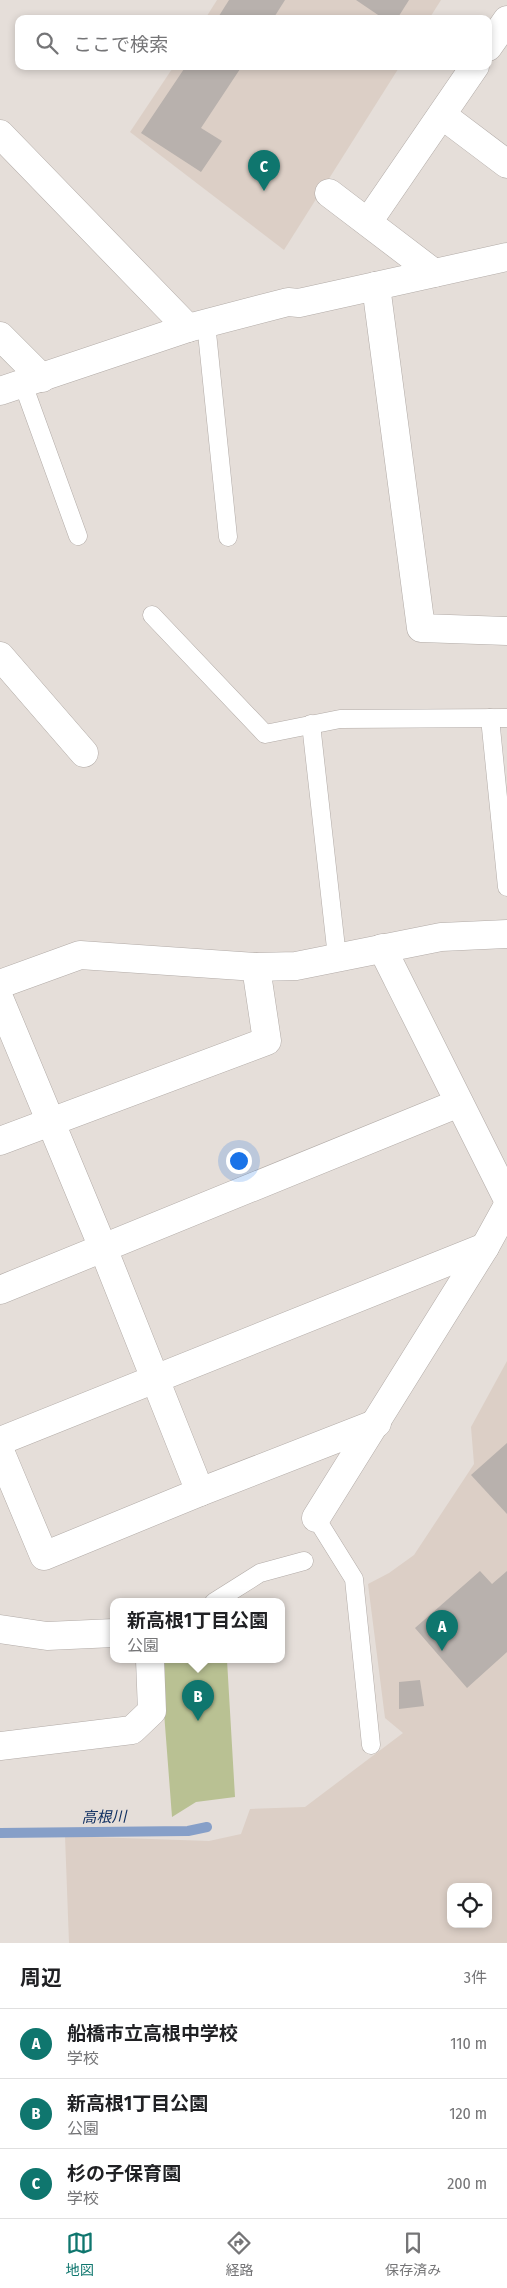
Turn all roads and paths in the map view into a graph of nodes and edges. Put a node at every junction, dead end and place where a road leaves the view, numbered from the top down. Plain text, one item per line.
1 (507, 20) edge
2 (492, 42) edge
3 (472, 70) edge
4 (442, 115) junction
5 (4, 145) edge
6 (507, 164) edge
7 (329, 193) dead end
8 (368, 222) junction
9 (507, 257) edge
10 (434, 273) junction
11 (376, 286) junction
12 (197, 325) junction
13 (0, 336) edge
14 (22, 384) edge
15 (78, 536) dead end
16 (228, 537) dead end
17 (152, 614) dead end
18 (507, 631) edge
19 (0, 656) edge
20 (498, 718) edge
21 (311, 724) junction
22 (84, 753) dead end
23 (507, 887) edge
24 (507, 934) edge
25 (382, 948) junction
26 (337, 957) junction
27 (256, 967) junction
28 (0, 987) edge
29 (458, 1103) junction
30 (51, 1121) junction
31 (0, 1141) edge
32 (507, 1198) edge
33 (507, 1207) edge
34 (485, 1247) junction
35 (103, 1248) junction
36 (0, 1290) edge
37 (155, 1379) junction
38 (377, 1423) junction
39 (0, 1441) edge
40 (0, 1451) edge
41 (200, 1492) junction
42 (316, 1518) joint
43 (304, 1561) dead end
44 (220, 1598) edge
45 (0, 1629) edge
46 (110, 1633) edge
47 (150, 1663) edge
48 (371, 1745) dead end
49 (0, 1746) edge

1 - 2 street
3 - 4 street
4 - 6 street
4 - 8 street
5 - 12 street
7 - 8 street
8 - 10 street
9 - 10 street
10 - 11 street
11 - 12 street
11 - 18 street
12 - 14 street
12 - 16 lane
13 - 14 street
14 - 15 lane
17 - 21 lane
19 - 22 street
20 - 21 lane
20 - 23 lane
21 - 26 lane
24 - 25 street
25 - 26 street
25 - 29 street
26 - 27 street
27 - 28 street
27 - 30 street
28 - 30 street
29 - 32 street
29 - 35 street
30 - 31 street
30 - 35 street
33 - 34 street
34 - 37 street
34 - 38 street
35 - 36 street
35 - 37 street
37 - 39 street
37 - 41 street
38 - 41 street
38 - 42 street
40 - 41 street
42 - 48 lane
43 - 44 lane
45 - 46 street
47 - 49 street

